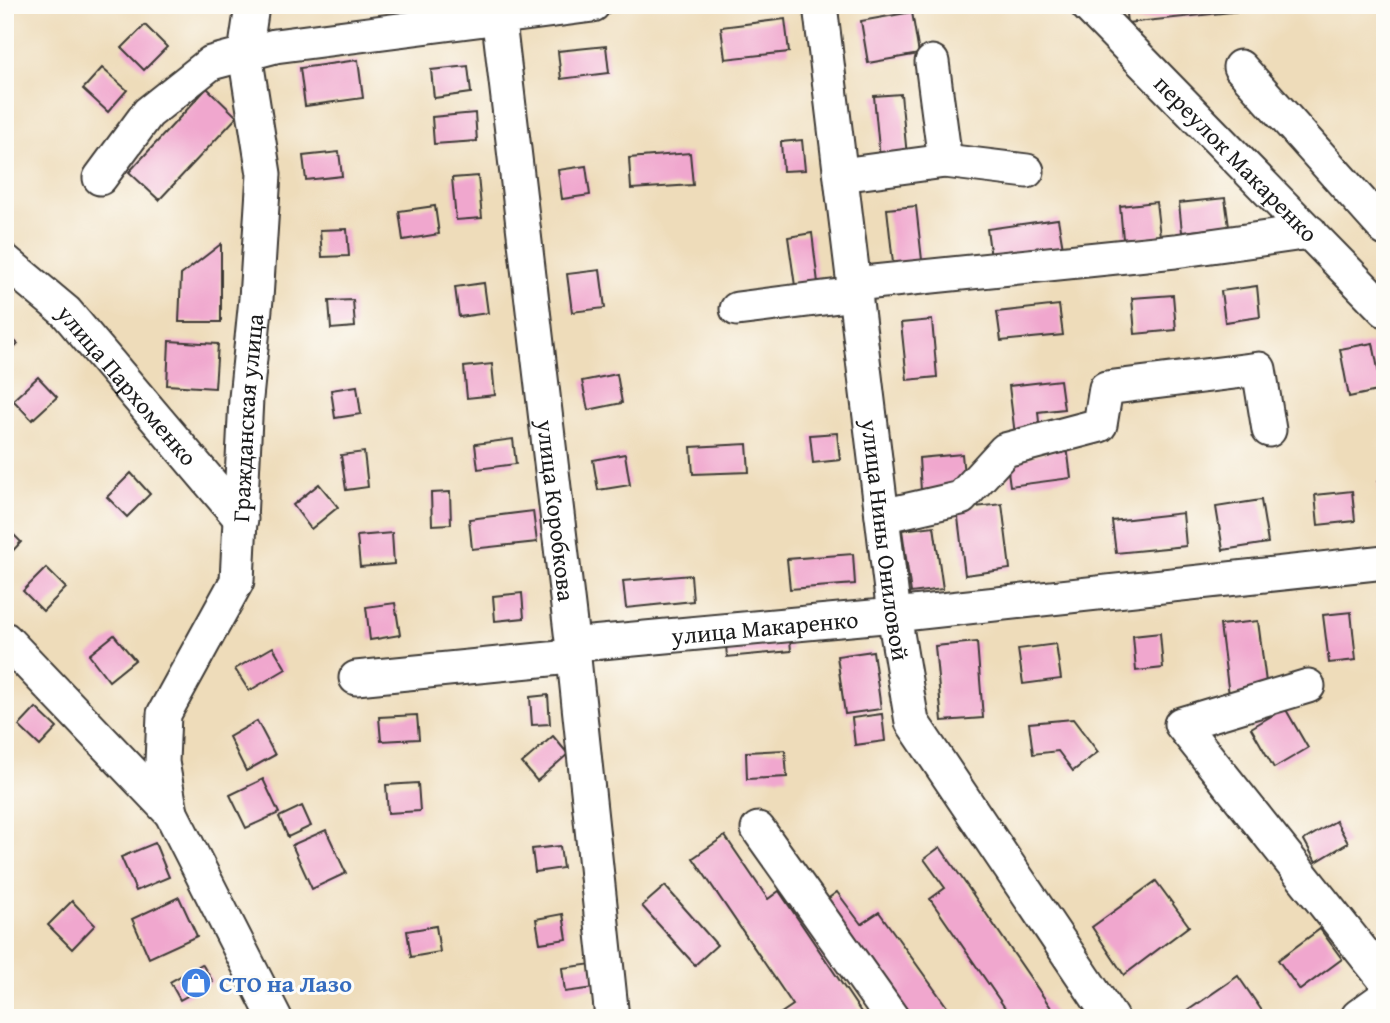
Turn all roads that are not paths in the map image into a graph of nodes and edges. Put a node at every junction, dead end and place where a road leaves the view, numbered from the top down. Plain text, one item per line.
1 (250, 5) edge
2 (593, 5) edge
3 (820, 5) edge
4 (1087, 5) edge
5 (498, 11) edge
6 (246, 54) junction
7 (932, 62) dead end
8 (1240, 67) dead end
9 (945, 161) junction
10 (1027, 170) dead end
11 (841, 175) junction
12 (100, 178) dead end
13 (1385, 229) edge
14 (1310, 232) junction
15 (5, 261) edge
16 (855, 289) junction
17 (1380, 293) edge
18 (737, 309) dead end
19 (1269, 430) dead end
20 (882, 516) junction
21 (241, 519) junction
22 (1385, 562) edge
23 (894, 615) junction
24 (5, 639) edge
25 (573, 649) junction
26 (356, 678) dead end
27 (1308, 686) dead end
28 (171, 813) junction
29 (758, 829) dead end
30 (1385, 980) edge
31 (1385, 1000) edge
32 (275, 1018) edge
33 (612, 1018) edge
34 (892, 1018) edge
35 (1111, 1018) edge
36 (1360, 1018) edge

1 - 6 street, Гражданская улица
2 - 5 street
3 - 11 street, улица Нины Ониловой
4 - 14 street, переулок Макаренко
5 - 6 street
5 - 25 street, улица Коробкова
6 - 12 street
6 - 21 street, Гражданская улица
7 - 9 street
8 - 13 street
9 - 10 street
9 - 11 street
11 - 16 street, улица Нины Ониловой
14 - 16 street
14 - 17 street, переулок Макаренко
15 - 21 street, улица Пархоменко
16 - 18 street
16 - 20 street, улица Нины Ониловой
19 - 20 street
20 - 23 street, улица Нины Ониловой
21 - 28 street, Гражданская улица
22 - 23 street, улица Макаренко
23 - 25 street, улица Макаренко
23 - 35 street, улица Нины Ониловой
24 - 28 street
25 - 26 street, улица Макаренко
25 - 33 street, улица Коробкова
27 - 30 street
28 - 32 street
29 - 34 street
31 - 36 main road

